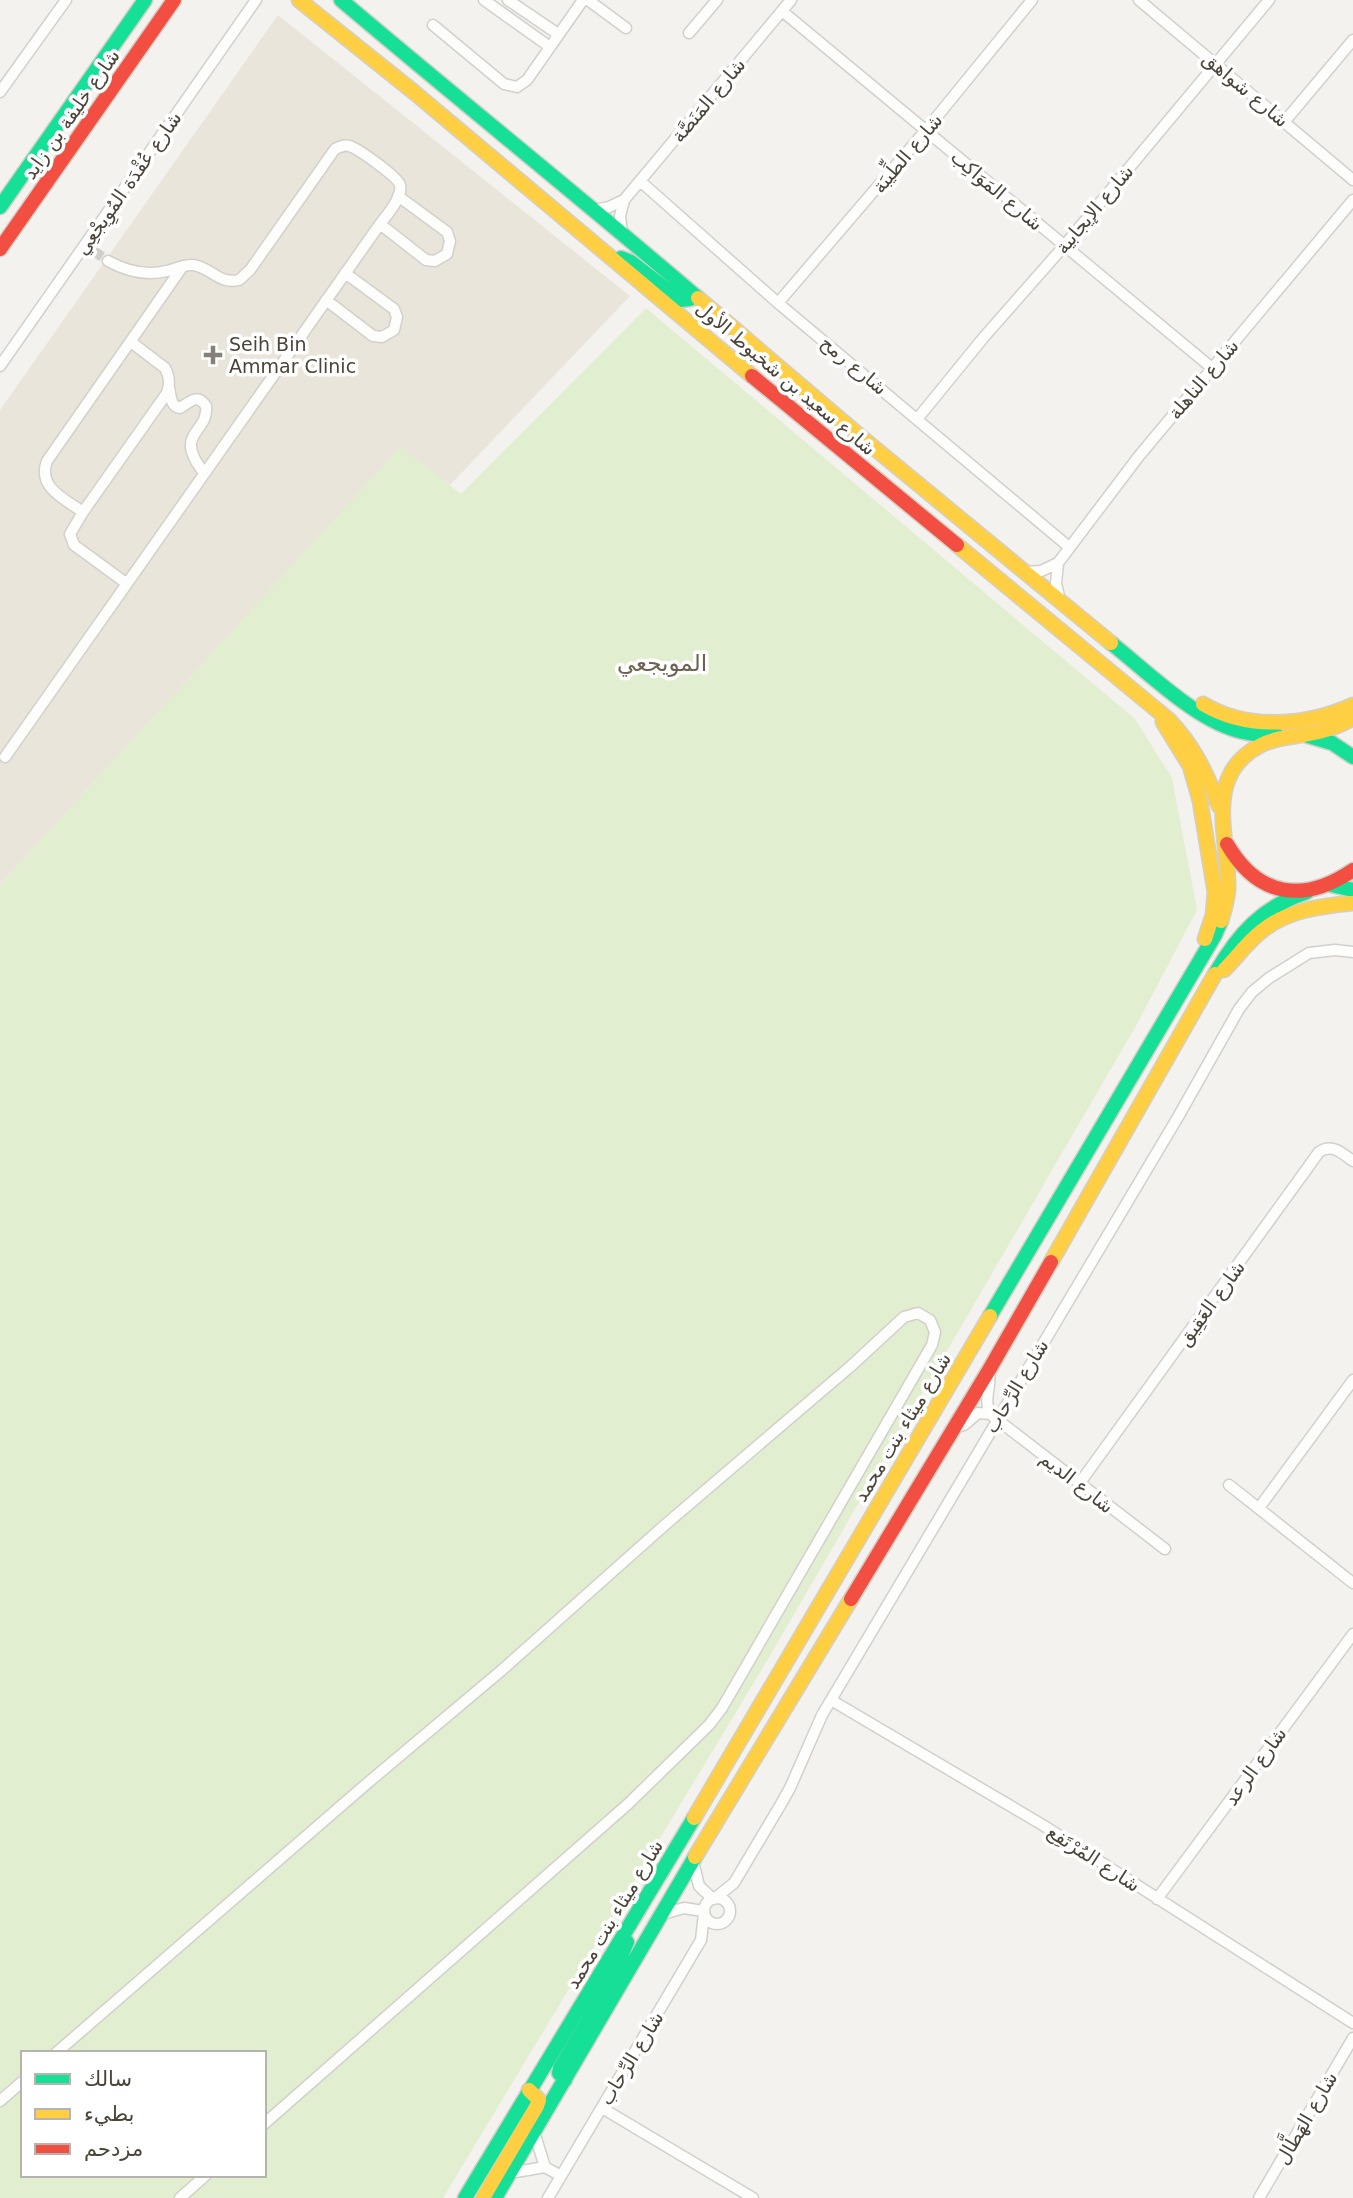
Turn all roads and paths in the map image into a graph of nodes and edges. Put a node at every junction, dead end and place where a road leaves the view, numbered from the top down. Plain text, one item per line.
1 (66, 0) edge
2 (145, 0) edge
3 (174, 0) edge
4 (183, 0) edge
5 (256, 0) edge
6 (299, 0) edge
7 (341, 0) edge
8 (484, 0) edge
9 (509, 0) edge
10 (586, 0) edge
11 (718, 0) edge
12 (791, 0) edge
13 (1032, 0) edge
14 (1139, 0) edge
15 (1269, 0) edge
16 (782, 11) junction
17 (433, 25) dead end
18 (155, 28) junction
19 (626, 28) dead end
20 (689, 33) dead end
21 (558, 34) junction
22 (1353, 40) edge
23 (550, 47) junction
24 (1215, 63) junction
25 (0, 92) edge
26 (415, 93) junction
27 (481, 119) junction
28 (1285, 121) junction
29 (926, 131) junction
30 (1353, 180) edge
31 (640, 181) junction
32 (398, 196) junction
33 (624, 200) junction
34 (1353, 200) edge
35 (0, 206) edge
36 (594, 210) junction
37 (380, 224) junction
38 (622, 233) junction
39 (1064, 246) junction
40 (0, 249) edge
41 (609, 256) junction
42 (108, 261) tunnel mouth
43 (183, 266) junction
44 (345, 273) junction
45 (693, 293) junction
46 (326, 300) junction
47 (778, 303) junction
48 (131, 342) junction
49 (0, 366) edge
50 (1212, 368) junction
51 (169, 387) junction
52 (918, 418) junction
53 (204, 473) junction
54 (83, 512) junction
55 (1069, 547) junction
56 (1058, 563) junction
57 (1023, 572) junction
58 (126, 583) junction
59 (1061, 603) junction
60 (1172, 689) junction
61 (1353, 705) edge
62 (1155, 709) junction
63 (1353, 718) edge
64 (1302, 735) junction
65 (1283, 737) junction
66 (5, 757) dead end
67 (1353, 757) edge
68 (1220, 808) junction
69 (1223, 833) junction
70 (1353, 870) edge
71 (1331, 885) junction
72 (1353, 890) edge
73 (1307, 892) junction
74 (1353, 904) edge
75 (1353, 952) edge
76 (1193, 973) junction
77 (1208, 986) junction
78 (1353, 1161) edge
79 (989, 1370) junction
80 (1353, 1380) edge
81 (993, 1416) junction
82 (953, 1428) junction
83 (1079, 1484) junction
84 (1229, 1485) dead end
85 (1259, 1508) junction
86 (1166, 1549) dead end
87 (1353, 1583) edge
88 (1353, 1634) edge
89 (831, 1700) junction
90 (693, 1861) junction
91 (734, 1883) junction
92 (714, 1899) junction
93 (1157, 1899) junction
94 (731, 1910) junction
95 (704, 1913) junction
96 (663, 1914) junction
97 (633, 1921) junction
98 (724, 1922) junction
99 (701, 1940) junction
100 (1353, 2023) edge
101 (1353, 2038) edge
102 (58, 2051) edge
103 (565, 2080) junction
104 (21, 2083) edge
105 (529, 2090) junction
106 (0, 2101) edge
107 (601, 2108) junction
108 (266, 2122) edge
109 (534, 2132) junction
110 (545, 2167) junction
111 (510, 2173) junction
112 (561, 2176) junction
113 (204, 2177) edge
114 (180, 2198) edge
115 (465, 2198) edge
116 (483, 2198) edge
117 (495, 2198) edge
118 (548, 2198) edge
119 (753, 2198) edge
120 (1259, 2198) edge

1 - 25 street
2 - 35 main road, شارع خليفة بن زايد
3 - 18 main road, شارع خليفة بن زايد
4 - 18 main road
5 - 49 street, شارع عُقْدَة المُوِيجْعِي
6 - 26 main road, شارع سعيد بن شخبوط الأول
7 - 27 main road, شارع سعيد بن شخبوط الأول
8 - 23 street
9 - 21 street
10 - 19 street
10 - 21 street
11 - 20 street
12 - 16 street, شارع المَنَصَّة
13 - 29 street, شارع الطِّيبَة
14 - 24 street, شارع شواهق
15 - 24 street, شارع الإيجابية
16 - 29 street, شارع المَوَاكِب
16 - 31 street, شارع المَنَصَّة
17 - 23 street
18 - 40 main road, شارع خليفة بن زايد
21 - 23 street
22 - 28 street
24 - 28 street, شارع شواهق
24 - 39 street, شارع الإيجابية
26 - 27 main road
26 - 41 main road, شارع سعيد بن شخبوط الأول
27 - 36 main road, شارع سعيد بن شخبوط الأول
28 - 30 street, شارع شواهق
29 - 39 street, شارع المَوَاكِب
29 - 47 street, شارع الطِّيبَة
31 - 33 street, شارع المَنَصَّة
31 - 47 street, شارع رمح
32 - 37 street
32 - 37 street
32 - 43 street
33 - 36 street
33 - 38 street
34 - 50 street, شارع الناهلة
36 - 38 main road, شارع سعيد بن شخبوط الأول
37 - 44 street
38 - 45 main road, شارع سعيد بن شخبوط الأول
39 - 50 street, شارع المَوَاكِب
39 - 52 street, شارع الإيجابية
41 - 45 main road
41 - 62 main road, شارع سعيد بن شخبوط الأول
42 - 43 street
43 - 48 street
44 - 46 street
44 - 46 street
45 - 57 main road, شارع سعيد بن شخبوط الأول
46 - 53 street
47 - 52 street, شارع رمح
48 - 51 street
48 - 54 street
50 - 55 street, شارع الناهلة
51 - 53 street
51 - 54 street
52 - 55 street, شارع رمح
53 - 58 street
54 - 58 street
55 - 56 street, شارع الناهلة
56 - 57 street
56 - 59 street
57 - 59 main road, شارع سعيد بن شخبوط الأول
58 - 66 street
59 - 60 main road, شارع سعيد بن شخبوط الأول
60 - 61 main road
60 - 65 main road, شارع سعيد بن شخبوط الأول
62 - 68 main road, شارع سعيد بن شخبوط الأول
62 - 76 main road
63 - 64 main road, شارع ميثاء بنت محمد
64 - 65 main road, شارع ميثاء بنت محمد
64 - 67 main road
65 - 68 main road, شارع ميثاء بنت محمد
68 - 69 main road, شارع ميثاء بنت محمد
69 - 73 main road
69 - 76 main road, شارع ميثاء بنت محمد
70 - 71 main road
71 - 72 main road
71 - 73 main road
73 - 77 main road
74 - 77 main road
75 - 81 street, شارع الرِّحاب
76 - 97 main road, شارع ميثاء بنت محمد
77 - 79 main road
78 - 83 street, شارع العَقِيق
79 - 81 street
79 - 82 main road
80 - 85 street
81 - 82 street
81 - 83 street, شارع الديم
81 - 89 street, شارع الرِّحاب
82 - 90 main road
83 - 86 street, شارع الديم
84 - 85 street
85 - 87 street
88 - 93 street, شارع الرعد
89 - 91 street, شارع الرِّحاب
89 - 93 street, شارع المُرْتَفِع
90 - 92 street
90 - 96 main road
91 - 92 street, شارع الرِّحاب
91 - 94 street, شارع الرِّحاب
92 - 94 street
92 - 95 street
93 - 100 street, شارع المُرْتَفِع
94 - 98 street
95 - 96 street
95 - 98 street
95 - 99 street, شارع الرِّحاب
96 - 103 main road
97 - 103 main road
97 - 105 main road, شارع ميثاء بنت محمد
98 - 99 street, شارع الرِّحاب
99 - 107 street, شارع الرِّحاب
101 - 120 street, شارع الهَطَّال
102 - 108 street
103 - 109 main road
104 - 106 street
105 - 115 main road, شارع ميثاء بنت محمد
105 - 116 main road
107 - 112 street, شارع الرِّحاب
107 - 119 street
109 - 110 street
109 - 111 main road
110 - 111 street
110 - 112 street
111 - 117 main road
112 - 118 street, شارع الرِّحاب
113 - 114 street

